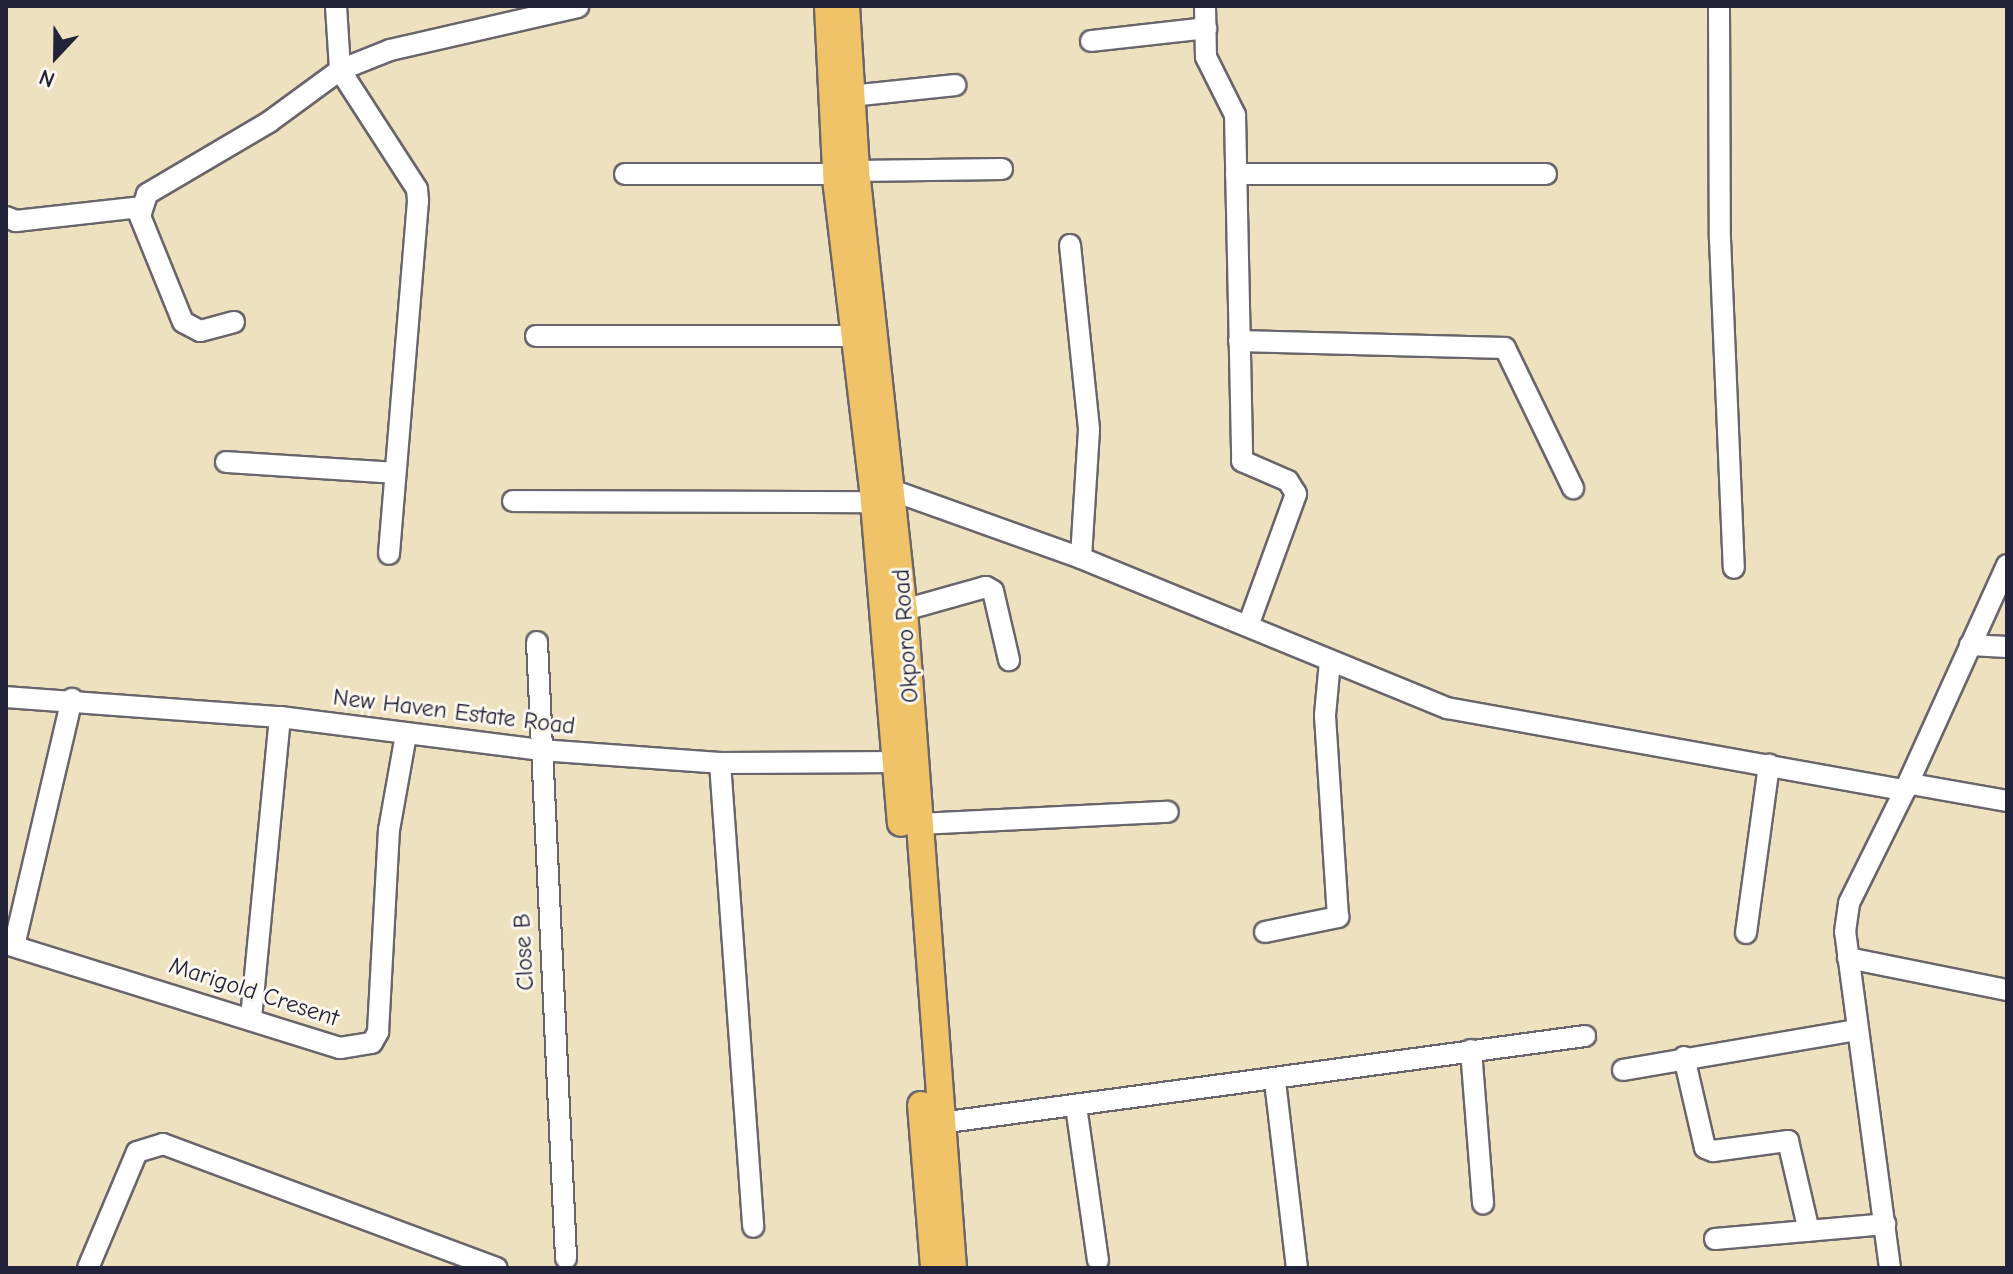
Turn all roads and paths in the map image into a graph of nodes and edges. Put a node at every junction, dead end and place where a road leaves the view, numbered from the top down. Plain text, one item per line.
1 (336, 6) edge
2 (828, 6) edge
3 (846, 6) edge
4 (1205, 6) edge
5 (1719, 6) edge
6 (578, 7) edge
7 (1206, 28) junction
8 (1091, 41) dead end
9 (340, 70) junction
10 (955, 85) dead end
11 (851, 96) junction
12 (1002, 169) dead end
13 (846, 173) junction
14 (625, 174) dead end
15 (1236, 174) junction
16 (1546, 174) dead end
17 (140, 207) junction
18 (6, 217) edge
19 (1070, 245) dead end
20 (234, 322) dead end
21 (536, 336) dead end
22 (854, 336) junction
23 (1239, 341) junction
24 (226, 462) dead end
25 (395, 473) junction
26 (1573, 488) dead end
27 (884, 496) junction
28 (513, 501) dead end
29 (389, 554) dead end
30 (1081, 558) junction
31 (2007, 565) edge
32 (1734, 568) dead end
33 (904, 610) junction
34 (1248, 626) junction
35 (537, 642) dead end
36 (1970, 645) junction
37 (2007, 647) edge
38 (1009, 660) dead end
39 (1330, 661) junction
40 (6, 697) edge
41 (72, 699) junction
42 (280, 717) junction
43 (406, 735) junction
44 (540, 750) junction
45 (896, 762) junction
46 (720, 763) junction
47 (1769, 765) junction
48 (1908, 787) junction
49 (2007, 801) edge
50 (1168, 812) dead end
51 (919, 824) junction
52 (1265, 932) dead end
53 (1746, 933) dead end
54 (10, 945) edge
55 (1848, 958) junction
56 (2007, 990) edge
57 (251, 1018) junction
58 (1858, 1030) junction
59 (1585, 1036) dead end
60 (1471, 1050) junction
61 (1684, 1057) junction
62 (1623, 1070) dead end
63 (1275, 1081) junction
64 (1076, 1106) junction
65 (940, 1123) junction
66 (1483, 1204) dead end
67 (1885, 1224) junction
68 (753, 1227) dead end
69 (1809, 1231) junction
70 (1715, 1239) dead end
71 (566, 1258) dead end
72 (1098, 1260) dead end
73 (88, 1268) edge
74 (497, 1268) edge
75 (934, 1268) edge
76 (953, 1268) edge
77 (1297, 1268) edge
78 (1890, 1268) edge

1 - 9 street
2 - 13 main road, Okporo Road
3 - 11 main road, Okporo Road
4 - 7 street
5 - 32 street
6 - 9 street
7 - 8 street
7 - 15 street
9 - 17 street
9 - 25 street
10 - 11 street
11 - 13 main road, Okporo Road
12 - 13 street
13 - 14 street
13 - 22 main road, Okporo Road
13 - 27 main road, Okporo Road
15 - 16 street
15 - 23 street
17 - 18 street
17 - 20 street
19 - 30 street
21 - 22 street
22 - 27 main road, Okporo Road
23 - 26 street
23 - 34 street
24 - 25 street
25 - 29 street
27 - 28 street
27 - 30 street
27 - 33 main road, Okporo Road
27 - 45 main road, Okporo Road
30 - 34 street
31 - 36 street
33 - 38 street
33 - 51 main road, Okporo Road
34 - 39 street
35 - 44 street, Close B
36 - 37 street
36 - 48 street
39 - 47 street
39 - 52 street
40 - 41 street, New Haven Estate Road
41 - 42 street, New Haven Estate Road
41 - 54 street
42 - 43 street, New Haven Estate Road
42 - 57 street
43 - 44 street, New Haven Estate Road
43 - 57 street, Marigold Cresent
44 - 46 street, New Haven Estate Road
44 - 71 street, Close B
45 - 46 street, New Haven Estate Road
45 - 75 main road, Okporo Road
46 - 68 street
47 - 48 street
47 - 53 street
48 - 49 street
48 - 55 street
50 - 51 street
51 - 65 main road, Okporo Road
54 - 57 street, Marigold Cresent
55 - 56 street
55 - 58 street
58 - 61 street
58 - 67 street
59 - 60 street
60 - 63 street
60 - 66 street
61 - 62 street
61 - 69 street
63 - 64 street
63 - 77 street
64 - 65 street
64 - 72 street
65 - 76 main road, Okporo Road
67 - 69 street
67 - 78 street
69 - 70 street
73 - 74 street

